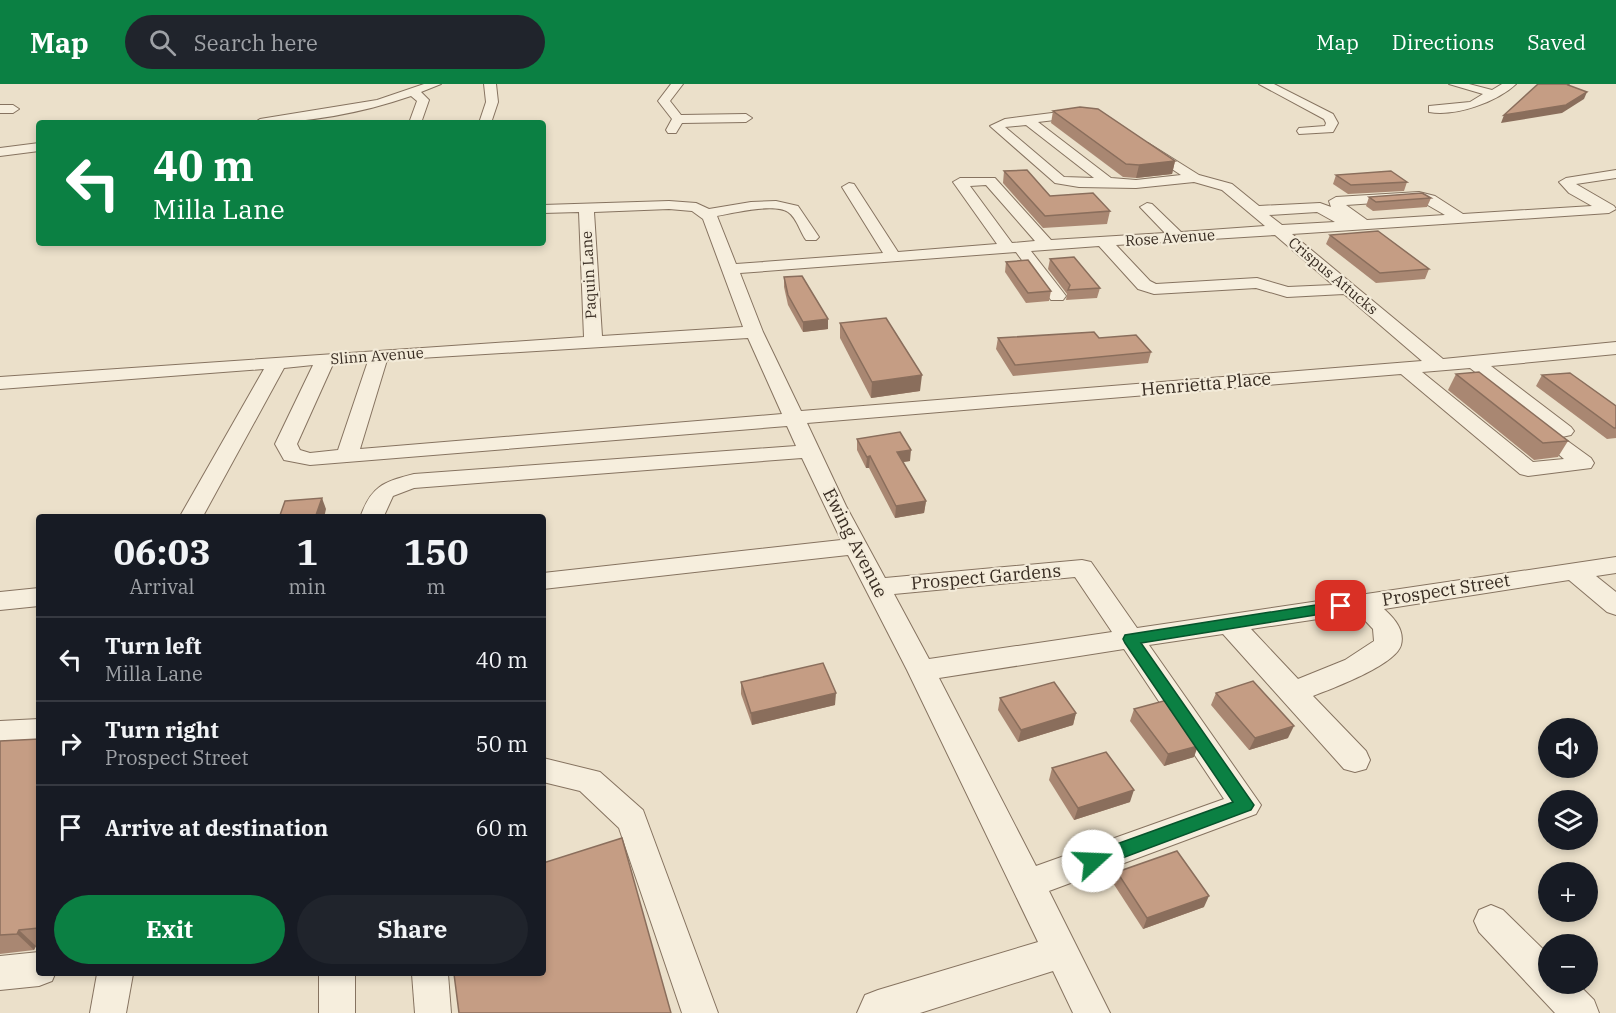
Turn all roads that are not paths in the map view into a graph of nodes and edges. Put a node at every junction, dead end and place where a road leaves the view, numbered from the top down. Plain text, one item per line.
1 (435, 84) edge
2 (490, 84) edge
3 (676, 84) edge
4 (1265, 84) edge
5 (1455, 84) edge
6 (1510, 84) edge
7 (414, 92) junction
8 (1495, 94) junction
9 (1433, 109) dead end
10 (1100, 116) edge
11 (746, 118) dead end
12 (280, 120) edge
13 (416, 120) edge
14 (486, 120) edge
15 (1029, 121) junction
16 (1304, 131) dead end
17 (1138, 141) edge
18 (36, 147) edge
19 (0, 152) edge
20 (1616, 174) edge
21 (1194, 178) junction
22 (1107, 182) junction
23 (849, 187) dead end
24 (1147, 207) dead end
25 (546, 209) edge
26 (585, 209) junction
27 (1256, 211) junction
28 (1612, 211) edge
29 (707, 214) junction
30 (1463, 220) junction
31 (1359, 226) junction
32 (1281, 231) junction
33 (811, 237) dead end
34 (1178, 237) junction
35 (1104, 242) junction
36 (1047, 245) junction
37 (1014, 248) junction
38 (894, 257) junction
39 (731, 269) junction
40 (1348, 289) junction
41 (1057, 296) dead end
42 (754, 332) junction
43 (593, 341) junction
44 (1616, 348) edge
45 (378, 355) junction
46 (326, 359) junction
47 (1456, 363) junction
48 (1405, 368) junction
49 (272, 371) junction
50 (0, 383) edge
51 (0, 400) edge
52 (796, 418) junction
53 (810, 451) junction
54 (347, 455) junction
55 (1595, 455) dead end
56 (192, 514) edge
57 (372, 514) edge
58 (855, 546) junction
59 (1616, 565) edge
60 (1573, 571) junction
61 (546, 581) edge
62 (876, 587) junction
63 (36, 597) edge
64 (0, 601) edge
65 (1364, 603) junction
66 (1616, 606) edge
67 (1228, 623) junction
68 (1131, 639) junction
69 (921, 670) junction
70 (1292, 692) junction
71 (36, 730) edge
72 (0, 734) edge
73 (1354, 760) dead end
74 (546, 771) edge
75 (1028, 884) junction
76 (1491, 921) dead end
77 (1061, 952) junction
78 (36, 969) edge
79 (1538, 970) edge
80 (0, 973) edge
81 (115, 976) edge
82 (337, 976) edge
83 (430, 976) edge
84 (1562, 994) edge
85 (877, 1010) edge
86 (108, 1013) edge
87 (337, 1013) edge
88 (433, 1013) edge
89 (700, 1013) edge
90 (1092, 1013) edge
91 (1581, 1013) edge

1 - 7 street
2 - 14 street
3 - 11 street
4 - 16 street
5 - 8 street
6 - 8 street
7 - 12 street
7 - 13 street
8 - 9 street
10 - 15 street
15 - 22 street
15 - 22 street
17 - 21 street
18 - 19 street
20 - 28 street
21 - 22 street
21 - 27 street, Crispus Attucks
23 - 38 street
24 - 34 street
25 - 26 street
26 - 29 street
26 - 43 street, Paquin Lane
27 - 31 street
27 - 32 street, Crispus Attucks
28 - 30 street, Rose Avenue
29 - 33 street
29 - 39 street, Ewing Avenue
30 - 31 street, Rose Avenue
30 - 31 street
31 - 32 street, Rose Avenue
32 - 34 street, Rose Avenue
32 - 40 street, Crispus Attucks
34 - 35 street, Rose Avenue
35 - 36 street, Rose Avenue
35 - 40 street
36 - 37 street, Rose Avenue
36 - 37 street
37 - 38 street, Rose Avenue
37 - 41 street
38 - 39 street, Rose Avenue
39 - 42 street, Ewing Avenue
40 - 47 street, Crispus Attucks
42 - 43 street, Slinn Avenue
42 - 52 street, Ewing Avenue
43 - 45 street, Slinn Avenue
44 - 47 street, Henrietta Place
45 - 46 street, Slinn Avenue
45 - 54 street
46 - 49 street, Slinn Avenue
46 - 54 street, Henrietta Place
47 - 48 street, Henrietta Place
47 - 48 street
47 - 55 street
48 - 52 street, Henrietta Place
49 - 50 street, Slinn Avenue
49 - 51 street
49 - 56 street
52 - 53 street, Ewing Avenue
52 - 54 street, Henrietta Place
53 - 57 street
53 - 58 street, Ewing Avenue
58 - 61 street
58 - 62 street, Ewing Avenue
59 - 60 street, Prospect Street
60 - 65 street, Prospect Street
60 - 66 street
62 - 68 street, Prospect Gardens
62 - 69 street, Ewing Avenue
63 - 64 street
65 - 67 street, Prospect Street
65 - 70 street
67 - 68 street, Prospect Street
67 - 70 street
68 - 69 street, Prospect Street
68 - 75 street
69 - 75 street, Ewing Avenue
70 - 73 street
71 - 72 street
74 - 89 street
75 - 77 street, Ewing Avenue
76 - 79 street
77 - 85 street
77 - 90 street, Ewing Avenue
78 - 80 street
81 - 86 street
82 - 87 street
83 - 88 street
84 - 91 street

